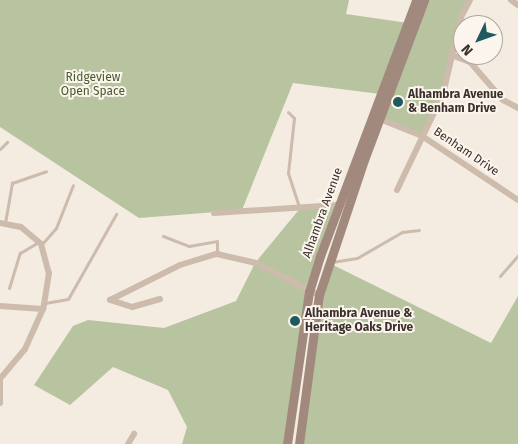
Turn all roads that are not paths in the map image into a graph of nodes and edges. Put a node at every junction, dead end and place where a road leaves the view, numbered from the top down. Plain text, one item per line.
1 (416, 0) edge
2 (424, 0) edge
3 (470, 0) edge
4 (511, 0) edge
5 (518, 5) edge
6 (451, 56) junction
7 (518, 108) edge
8 (288, 112) dead end
9 (371, 117) junction
10 (381, 119) junction
11 (422, 136) junction
12 (7, 142) dead end
13 (0, 149) edge
14 (46, 171) dead end
15 (73, 185) dead end
16 (397, 190) dead end
17 (518, 200) edge
18 (338, 205) junction
19 (299, 206) junction
20 (214, 213) dead end
21 (116, 214) dead end
22 (2, 223) edge
23 (419, 230) dead end
24 (163, 236) dead end
25 (40, 243) junction
26 (217, 254) junction
27 (518, 255) edge
28 (329, 263) junction
29 (500, 276) dead end
30 (9, 288) dead end
31 (309, 292) junction
32 (319, 295) junction
33 (160, 299) dead end
34 (0, 306) edge
35 (44, 306) junction
36 (0, 379) edge
37 (0, 403) edge
38 (134, 434) dead end
39 (128, 444) edge
40 (287, 444) edge
41 (299, 444) edge

1 - 9 main road, Alhambra Avenue
2 - 10 main road, Alhambra Avenue
3 - 6 street
4 - 5 street
6 - 7 street
6 - 11 street
8 - 19 lane
9 - 10 street, Benham Drive
9 - 18 main road, Alhambra Avenue
10 - 11 street, Benham Drive
10 - 28 main road, Alhambra Avenue
11 - 16 street
11 - 17 street, Benham Drive
12 - 13 lane
14 - 22 lane
15 - 25 lane
18 - 19 street
18 - 31 main road, Alhambra Avenue
19 - 20 street
21 - 35 lane
22 - 25 street
23 - 28 lane
24 - 26 lane
25 - 30 lane
25 - 35 street
26 - 31 street
26 - 33 street
27 - 29 lane
28 - 32 main road, Alhambra Avenue
31 - 32 street
31 - 40 main road, Alhambra Avenue
32 - 41 main road, Alhambra Avenue
34 - 35 street
35 - 36 street
36 - 37 street
38 - 39 street

